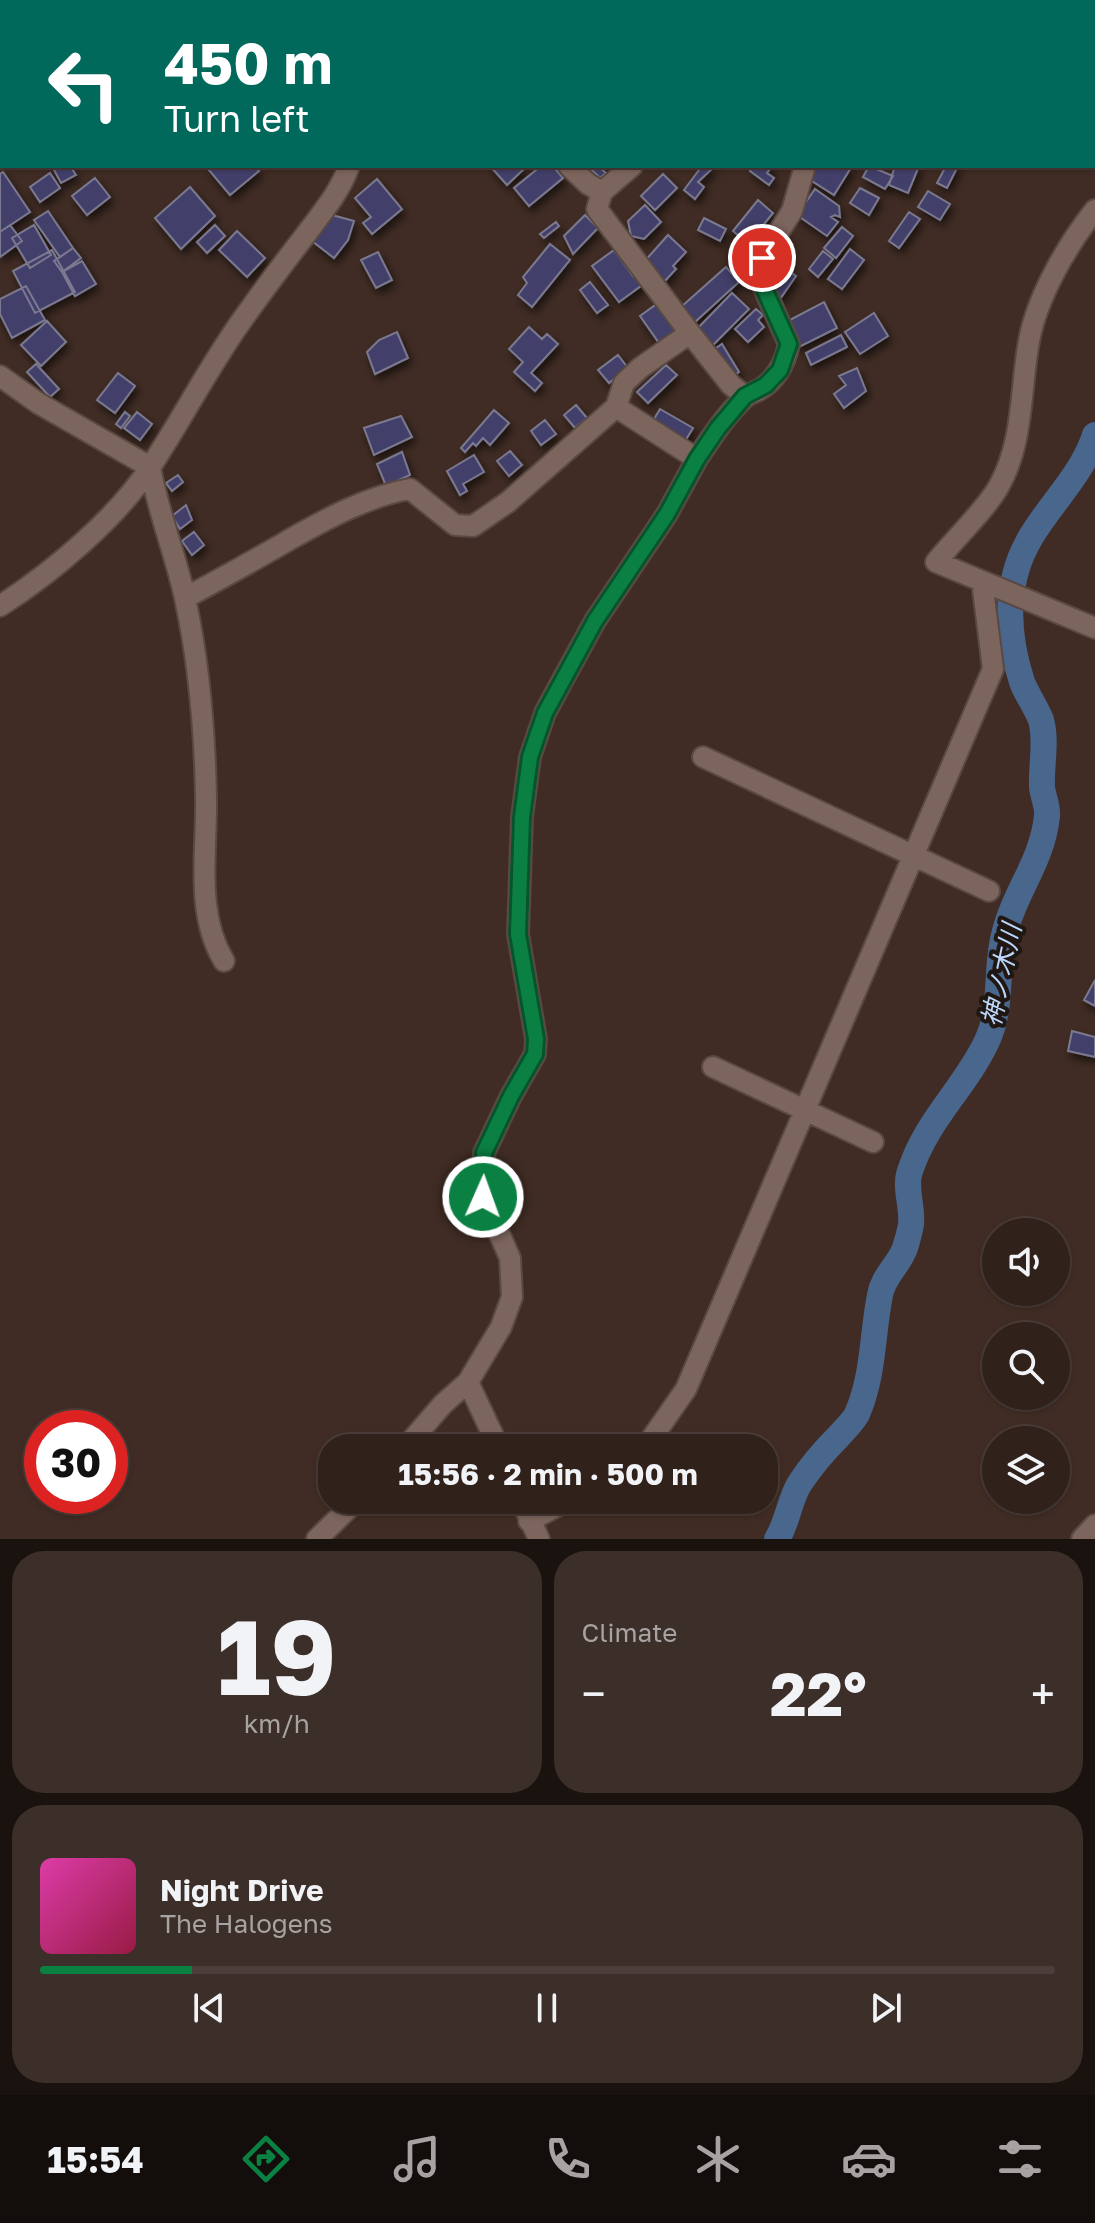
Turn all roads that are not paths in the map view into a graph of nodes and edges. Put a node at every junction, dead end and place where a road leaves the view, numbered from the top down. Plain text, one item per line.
1 (348, 168) edge
2 (571, 168) edge
3 (630, 168) edge
4 (804, 168) edge
5 (602, 192) junction
6 (1095, 210) edge
7 (690, 333) junction
8 (0, 376) edge
9 (745, 396) junction
10 (616, 407) junction
11 (697, 459) junction
12 (150, 467) junction
13 (982, 581) junction
14 (185, 598) junction
15 (0, 606) edge
16 (1095, 628) edge
17 (703, 757) dead end
18 (915, 856) junction
19 (989, 891) dead end
20 (224, 961) dead end
21 (713, 1067) dead end
22 (805, 1111) junction
23 (873, 1142) dead end
24 (468, 1382) junction
25 (417, 1434) edge
26 (492, 1434) edge
27 (655, 1434) edge
28 (343, 1514) edge
29 (553, 1514) edge
30 (1095, 1525) edge
31 (534, 1530) edge
32 (317, 1539) edge
33 (1082, 1539) edge

1 - 12 street
2 - 5 street
3 - 5 street
4 - 9 street
5 - 7 street
6 - 13 street
7 - 9 street
7 - 10 street
8 - 12 street
9 - 11 street
10 - 11 street
10 - 14 street
11 - 24 street
12 - 14 street
12 - 15 street
13 - 16 street
13 - 18 street
14 - 20 street
17 - 18 street
18 - 19 street
18 - 22 street
21 - 22 street
22 - 23 street
22 - 27 street
24 - 25 street
24 - 26 street
28 - 32 street
29 - 31 street
30 - 33 street

